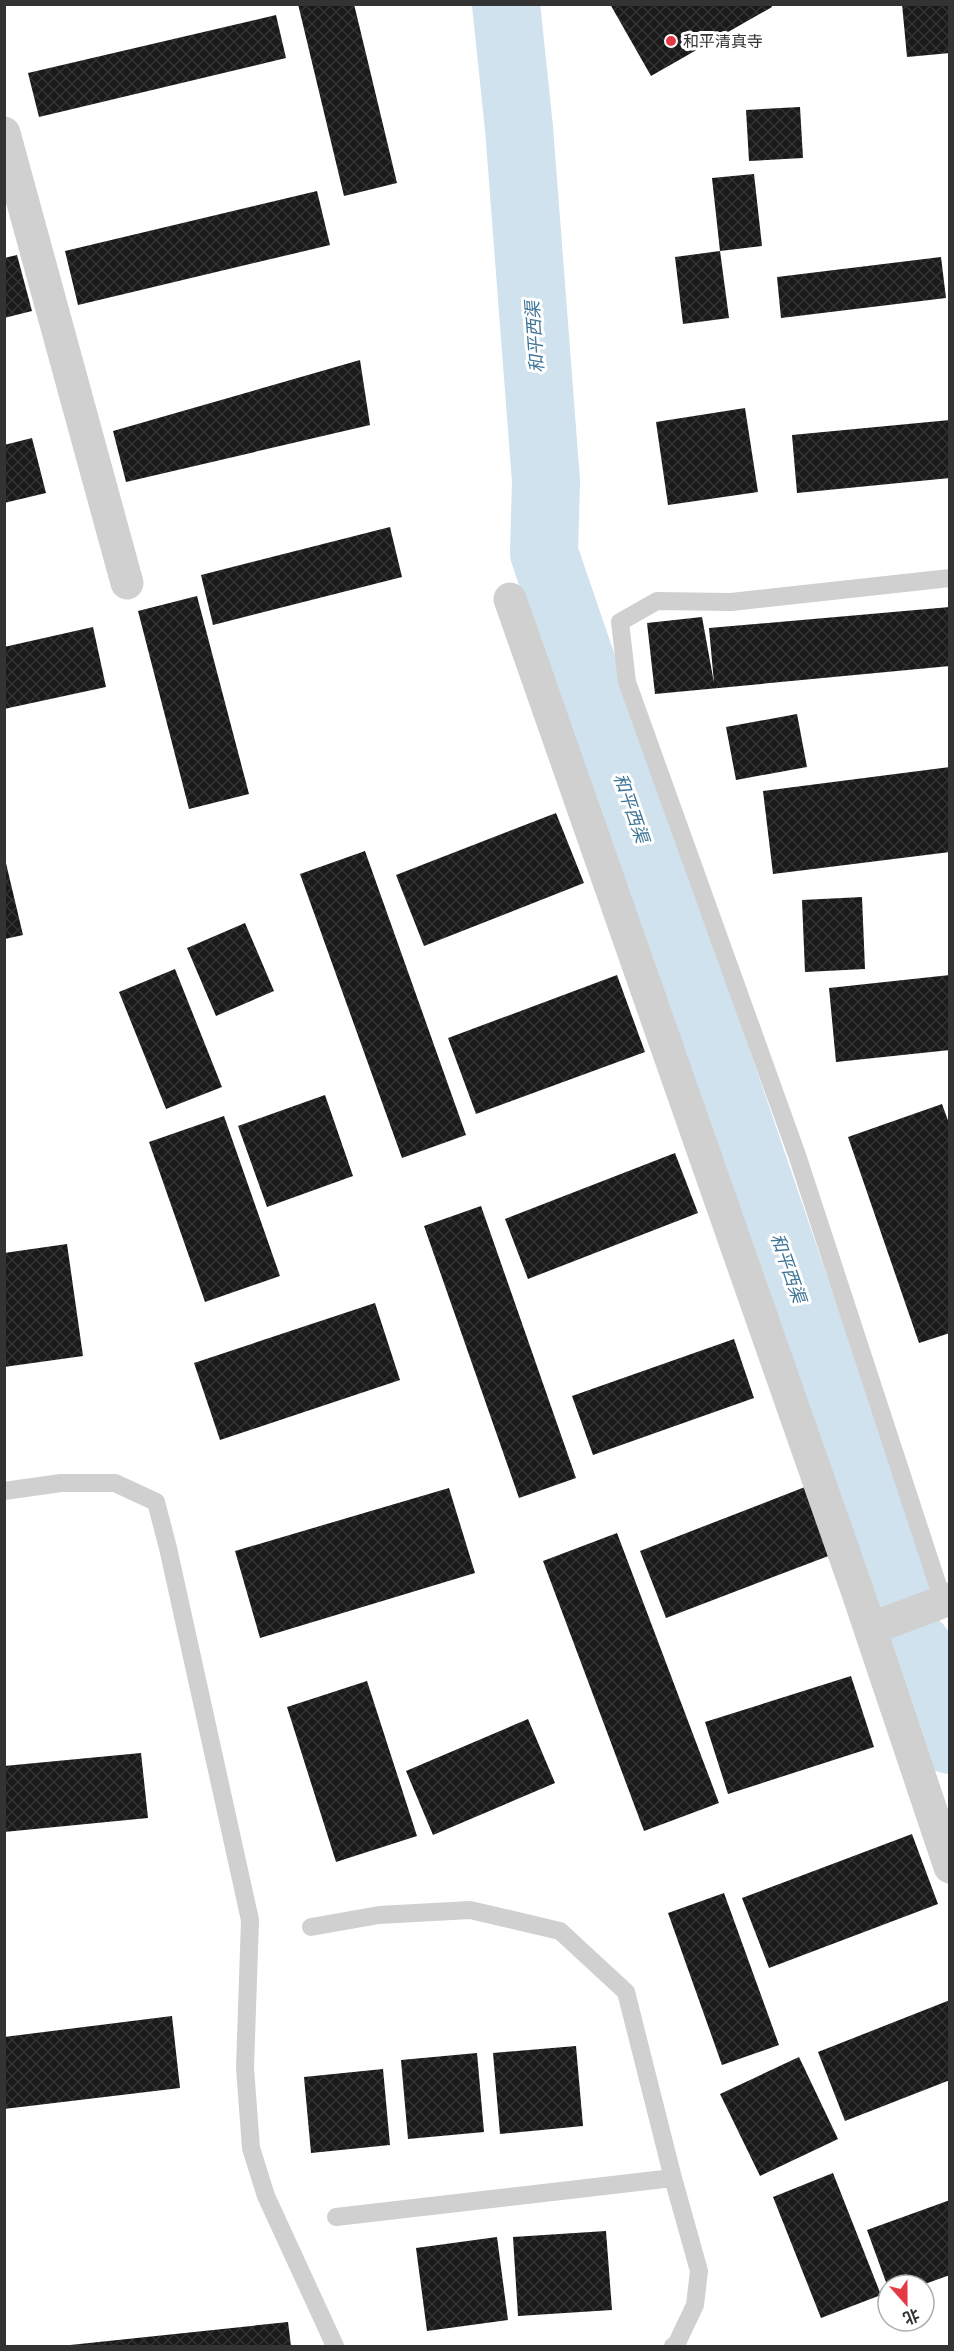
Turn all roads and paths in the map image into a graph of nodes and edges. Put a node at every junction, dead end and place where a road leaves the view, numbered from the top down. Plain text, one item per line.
1 (4, 134) edge
2 (950, 578) edge
3 (127, 583) dead end
4 (510, 599) dead end
5 (4, 1491) edge
6 (946, 1600) edge
7 (870, 1629) junction
8 (950, 1867) edge
9 (311, 1927) dead end
10 (673, 2178) junction
11 (336, 2217) dead end
12 (335, 2346) edge
13 (673, 2346) edge

1 - 3 street
2 - 6 lane
4 - 7 street
5 - 12 lane
6 - 7 street
7 - 8 street
9 - 10 lane
10 - 11 lane
10 - 13 lane

